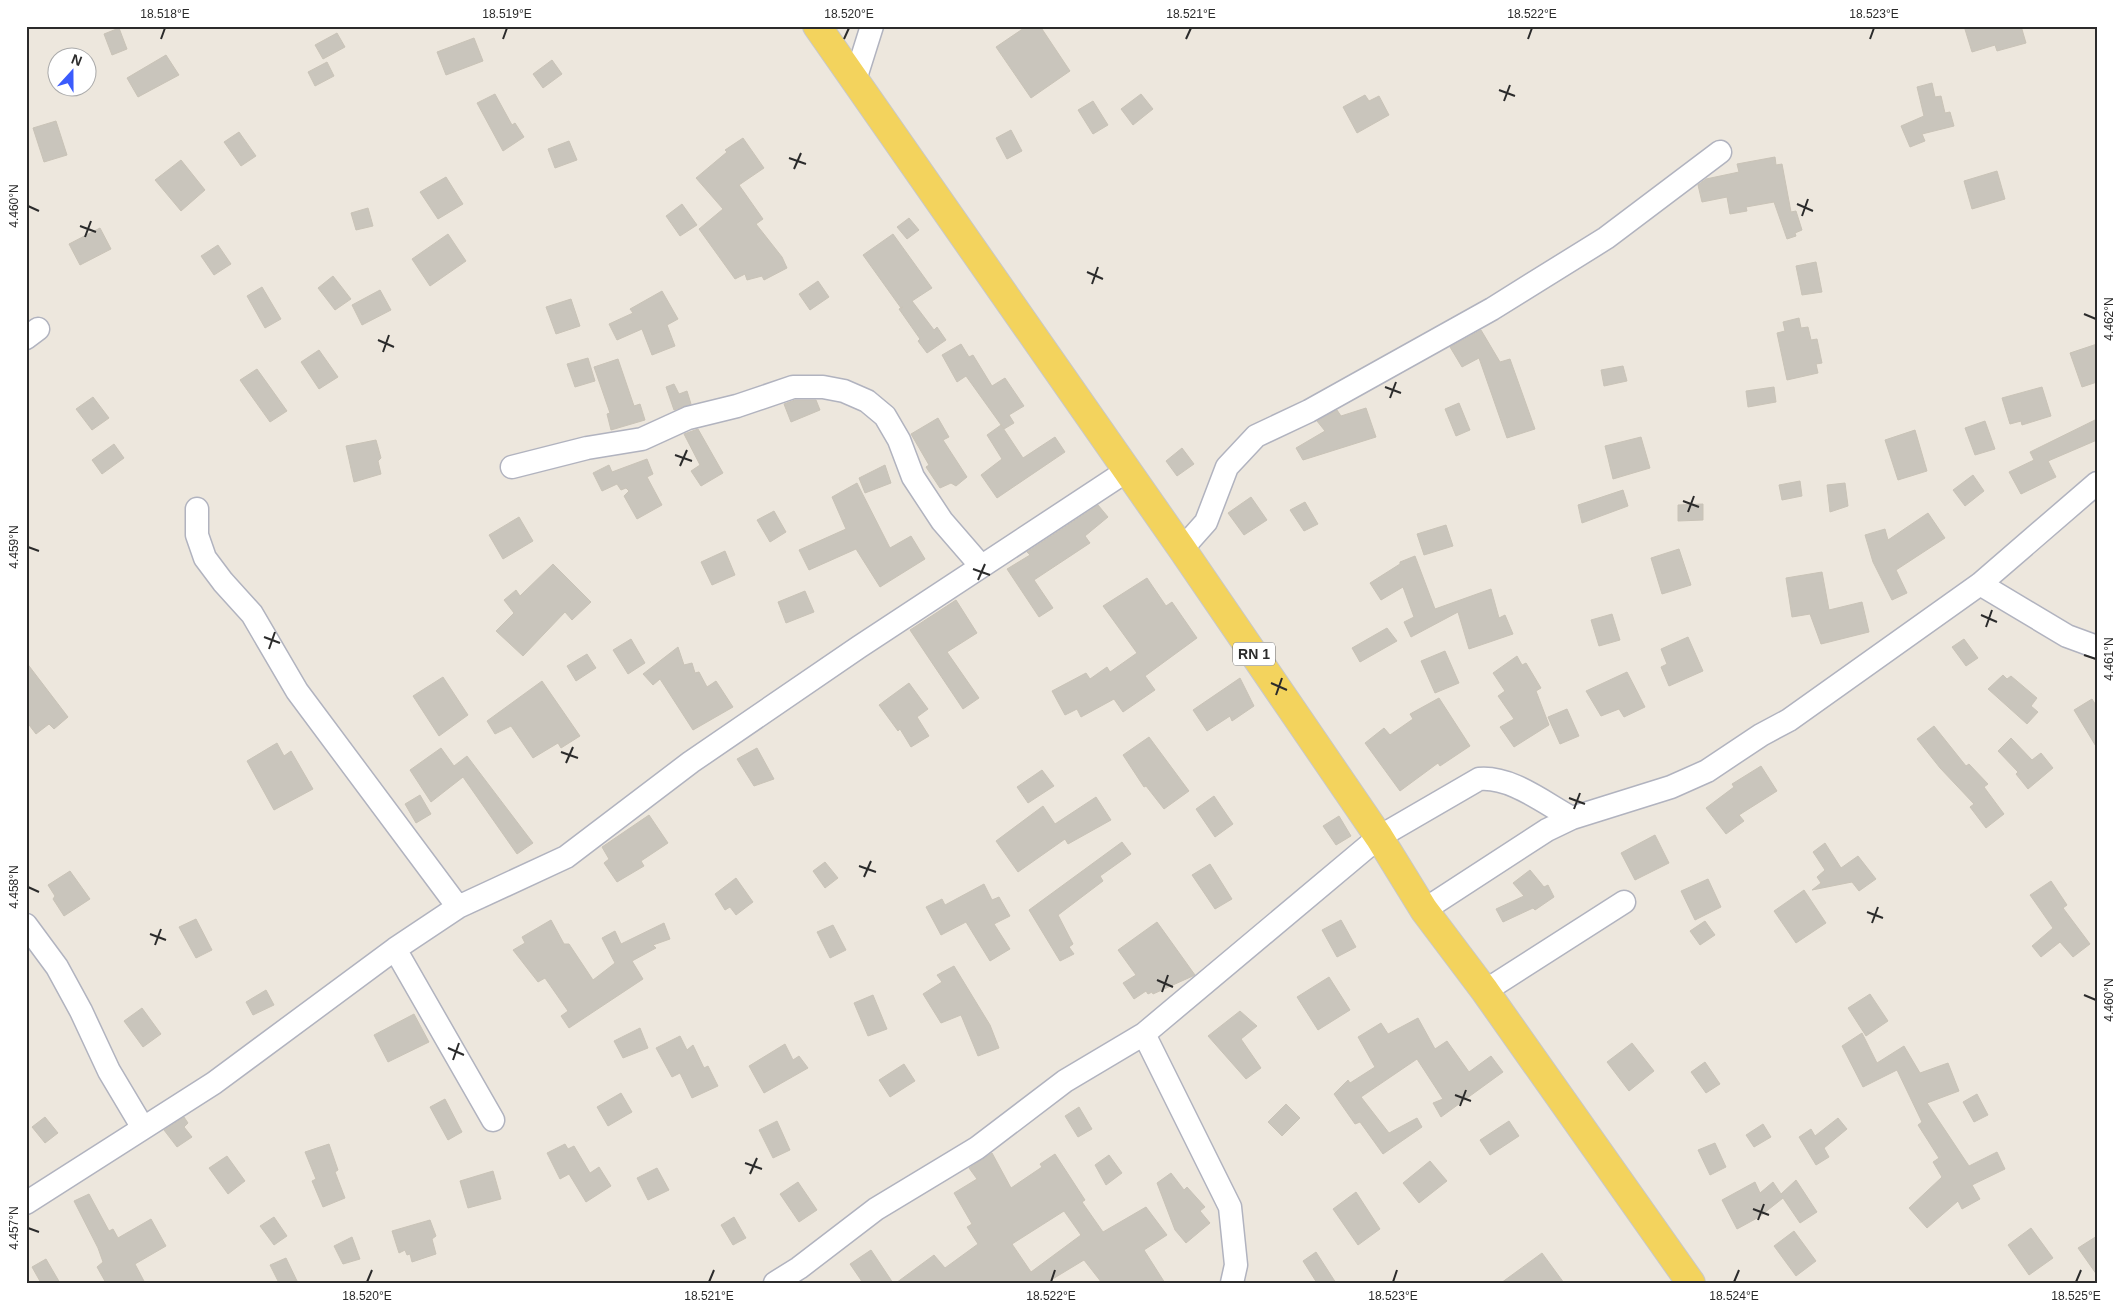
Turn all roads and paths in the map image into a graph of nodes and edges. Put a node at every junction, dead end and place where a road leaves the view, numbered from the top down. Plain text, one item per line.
1 (817, 26) edge
2 (872, 26) edge
3 (855, 80) junction
4 (1720, 152) dead end
5 (512, 467) dead end
6 (1128, 470) junction
7 (2097, 483) edge
8 (197, 509) dead end
9 (1182, 548) junction
10 (982, 566) junction
11 (1980, 584) junction
12 (2097, 647) edge
13 (1572, 818) junction
14 (1378, 837) junction
15 (1624, 902) dead end
16 (458, 907) junction
17 (1424, 910) junction
18 (26, 924) edge
19 (396, 949) junction
20 (1485, 991) junction
21 (1144, 1034) junction
22 (494, 1120) dead end
23 (143, 1128) junction
24 (26, 1203) edge
25 (775, 1283) edge
26 (1232, 1283) edge
27 (1691, 1283) edge

1 - 3 main road, RN 1
2 - 3 street
3 - 6 main road, RN 1
4 - 9 street
5 - 10 street
6 - 9 main road, RN 1
6 - 10 street
7 - 11 street
8 - 16 street
9 - 14 main road, RN 1
10 - 16 street
11 - 12 street
11 - 13 street
13 - 14 street
13 - 17 street
14 - 17 main road, RN 1
14 - 21 street
15 - 20 street
16 - 19 street
17 - 20 main road, RN 1
18 - 23 street
19 - 22 street
19 - 23 street
20 - 27 main road, RN 1
21 - 25 street
21 - 26 street
23 - 24 street

